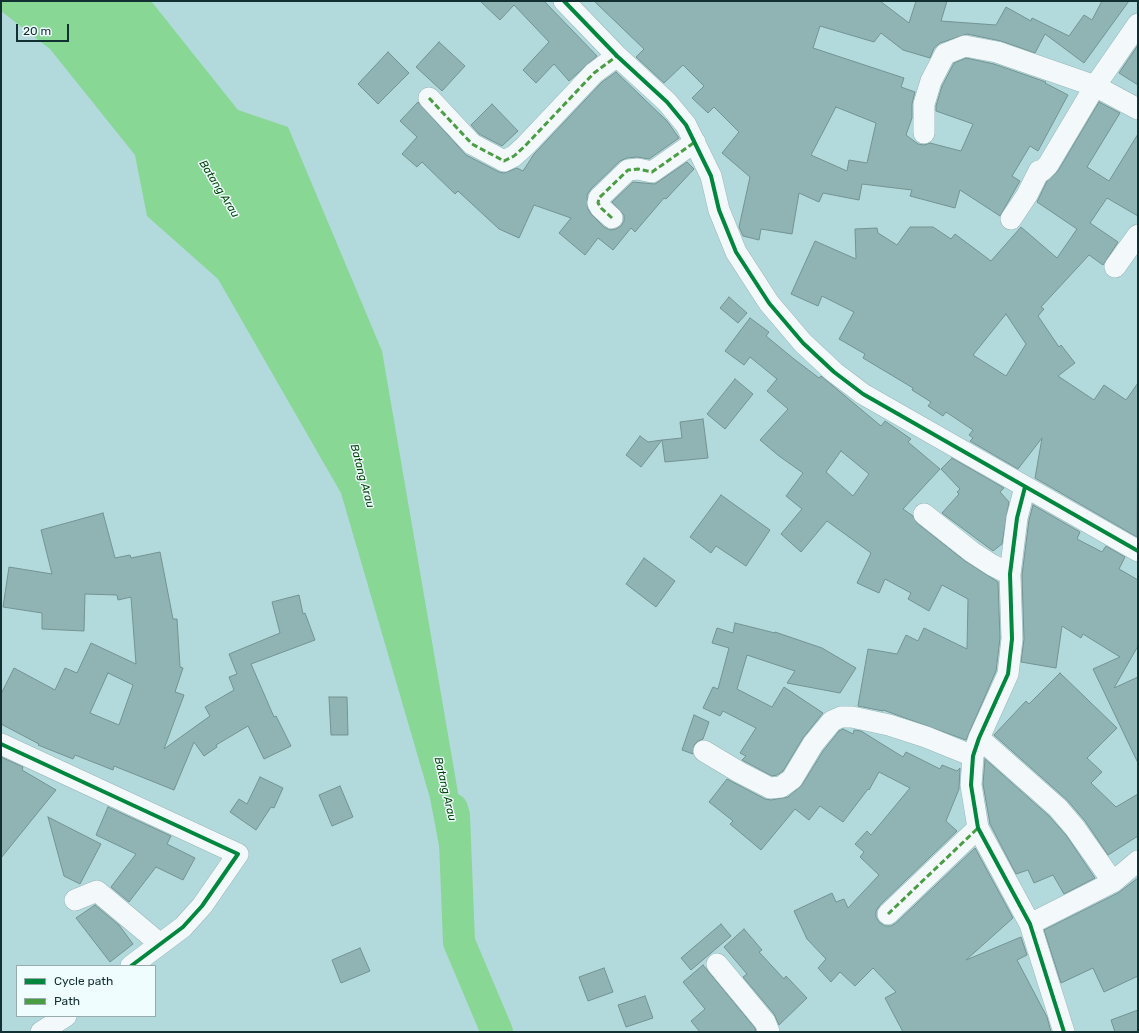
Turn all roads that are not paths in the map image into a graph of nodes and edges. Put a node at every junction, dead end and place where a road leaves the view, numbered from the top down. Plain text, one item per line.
1 (564, 1) edge
2 (1138, 24) edge
3 (617, 56) junction
4 (1095, 86) junction
5 (429, 98) dead end
6 (1138, 109) edge
7 (924, 132) dead end
8 (695, 142) junction
9 (612, 218) dead end
10 (1012, 219) dead end
11 (1138, 235) edge
12 (1115, 267) dead end
13 (1026, 487) junction
14 (924, 514) dead end
15 (1138, 551) edge
16 (1010, 574) junction
17 (1, 744) edge
18 (976, 747) junction
19 (704, 751) dead end
20 (978, 828) junction
21 (1138, 861) edge
22 (1113, 882) junction
23 (75, 900) dead end
24 (888, 914) dead end
25 (1030, 924) junction
26 (159, 943) junction
27 (717, 964) dead end
28 (132, 965) edge
29 (64, 1017) edge
30 (41, 1032) edge
31 (769, 1032) edge
32 (1064, 1032) edge

1 - 3 street
2 - 4 street
3 - 5 street
3 - 8 street
4 - 6 street
4 - 7 street
4 - 10 street
8 - 9 street
8 - 13 street
11 - 12 street
13 - 15 street
13 - 16 street
14 - 16 street
16 - 18 street
17 - 26 street
18 - 19 street
18 - 20 street
18 - 22 street
20 - 24 street
20 - 25 street
21 - 22 street
22 - 25 street
23 - 26 street
25 - 32 street
26 - 28 street
27 - 31 street
29 - 30 street

